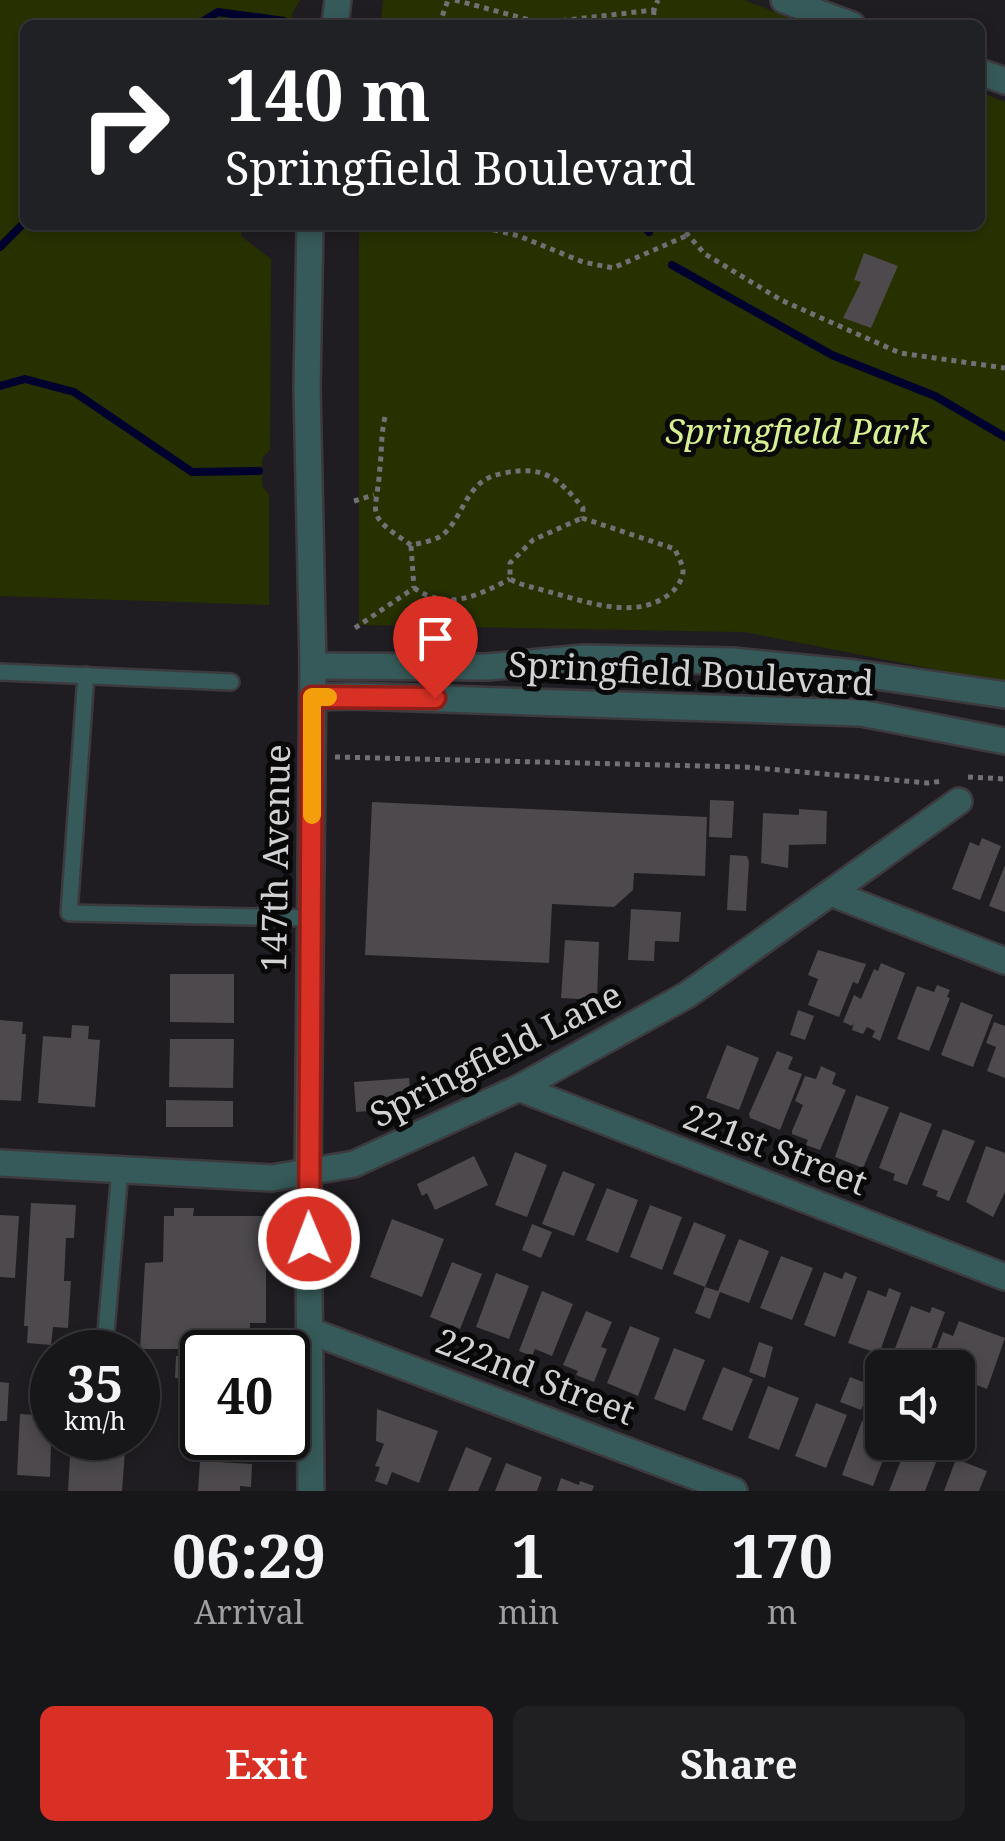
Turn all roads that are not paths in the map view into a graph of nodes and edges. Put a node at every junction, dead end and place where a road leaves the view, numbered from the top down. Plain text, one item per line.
1 (784, 0) edge
2 (838, 20) edge
3 (310, 230) edge
4 (313, 666) junction
5 (0, 672) edge
6 (86, 675) junction
7 (231, 682) dead end
8 (1005, 695) edge
9 (312, 697) junction
10 (1005, 740) edge
11 (959, 801) dead end
12 (831, 893) junction
13 (310, 918) junction
14 (1005, 961) edge
15 (519, 1088) junction
16 (0, 1163) edge
17 (120, 1170) junction
18 (308, 1172) junction
19 (1005, 1277) edge
20 (106, 1330) edge
21 (310, 1330) junction
22 (311, 1491) edge
23 (734, 1491) edge

1 - 2 street
3 - 4 street, 147th Avenue
4 - 8 street, Springfield Boulevard
4 - 9 street, 147th Avenue
5 - 6 lane
6 - 7 lane
6 - 13 lane
9 - 10 street, Springfield Boulevard
9 - 13 street, 147th Avenue
11 - 12 street, Springfield Lane
12 - 14 street
12 - 15 street, Springfield Lane
13 - 18 street, 147th Avenue
15 - 18 street, Springfield Lane
15 - 19 street, 221st Street
16 - 17 street, Springfield Lane
17 - 18 street, Springfield Lane
17 - 20 lane
18 - 21 street, 147th Avenue
21 - 22 street, 147th Avenue
21 - 23 street, 222nd Street

